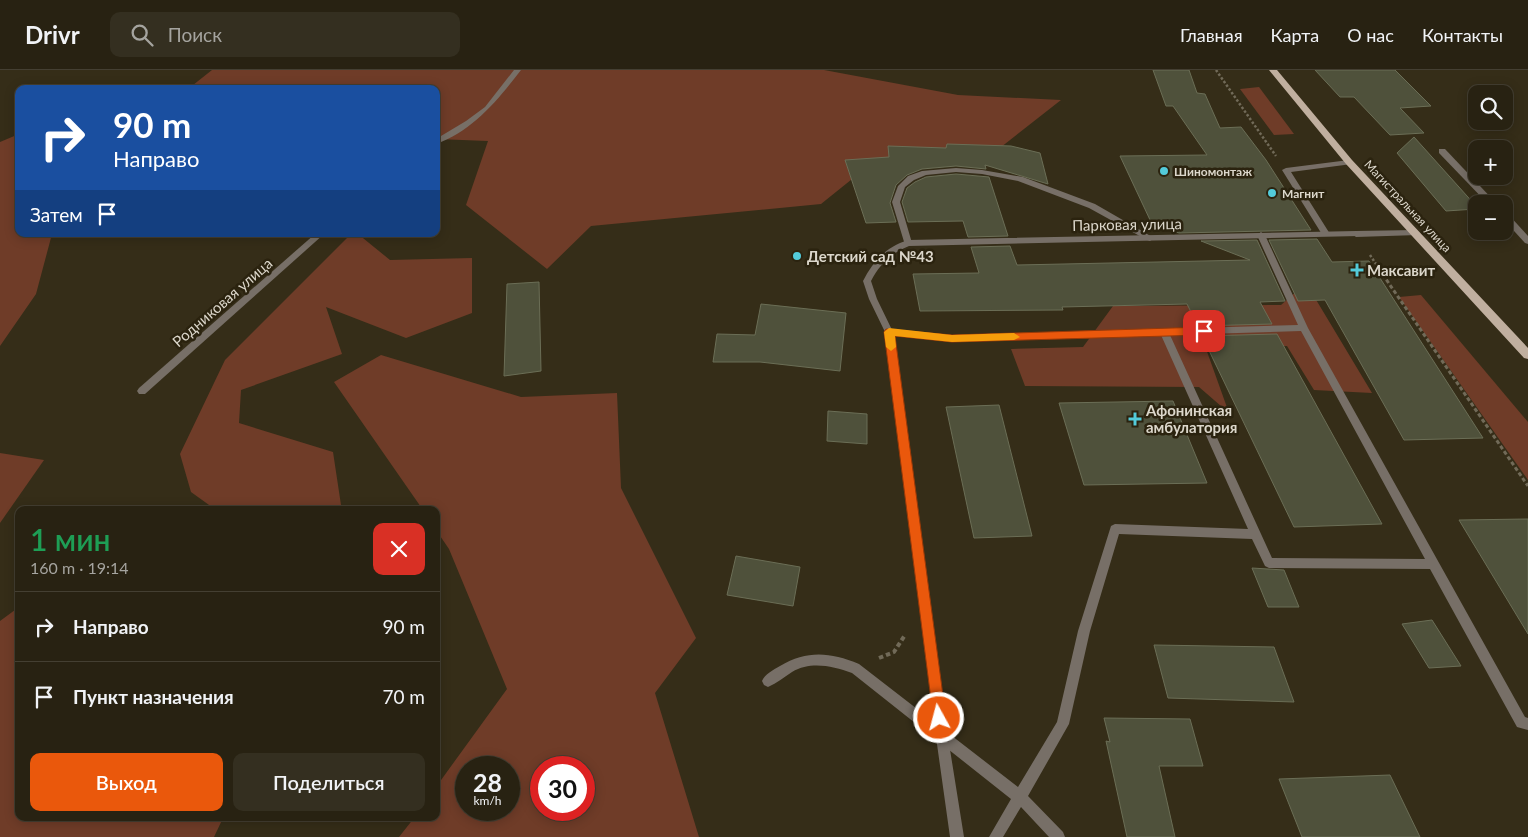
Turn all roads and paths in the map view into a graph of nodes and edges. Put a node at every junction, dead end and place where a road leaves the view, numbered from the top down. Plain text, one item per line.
1 (518, 70) edge
2 (1216, 70) edge
3 (1273, 70) edge
4 (440, 140) edge
5 (1442, 151) dead end
6 (1348, 162) junction
7 (1286, 170) junction
8 (1484, 195) edge
9 (1513, 225) edge
10 (1415, 233) junction
11 (1326, 234) junction
12 (1356, 234) junction
13 (1260, 235) junction
14 (317, 237) edge
15 (1150, 238) junction
16 (1528, 241) edge
17 (904, 244) junction
18 (1304, 328) junction
19 (889, 332) junction
20 (1164, 332) junction
21 (1528, 355) edge
22 (142, 391) dead end
23 (1528, 486) edge
24 (1256, 534) junction
25 (1433, 564) junction
26 (927, 623) junction
27 (855, 668) junction
28 (768, 681) dead end
29 (1528, 724) edge
30 (942, 737) junction
31 (1020, 797) junction
32 (957, 837) edge
33 (996, 837) edge
34 (1058, 837) edge

1 - 4 street
2 - 7 path
3 - 6 main road, Магистральная улица
5 - 8 street
6 - 7 street
6 - 10 main road, Магистральная улица
7 - 11 street
9 - 16 street
10 - 12 street, Парковая улица
10 - 21 main road, Магистральная улица
11 - 12 street, Парковая улица
11 - 13 street, Парковая улица
12 - 23 path
13 - 15 street, Парковая улица
13 - 18 street
14 - 22 street, Родниковая улица
15 - 17 street, Парковая улица
15 - 17 street
17 - 19 street
18 - 20 street
18 - 25 street
19 - 20 street
19 - 26 street
20 - 24 street
24 - 25 street
24 - 31 street
25 - 29 street
26 - 27 path
26 - 30 street
27 - 28 street
27 - 30 street
30 - 31 street
30 - 32 street
31 - 33 street
31 - 34 street

